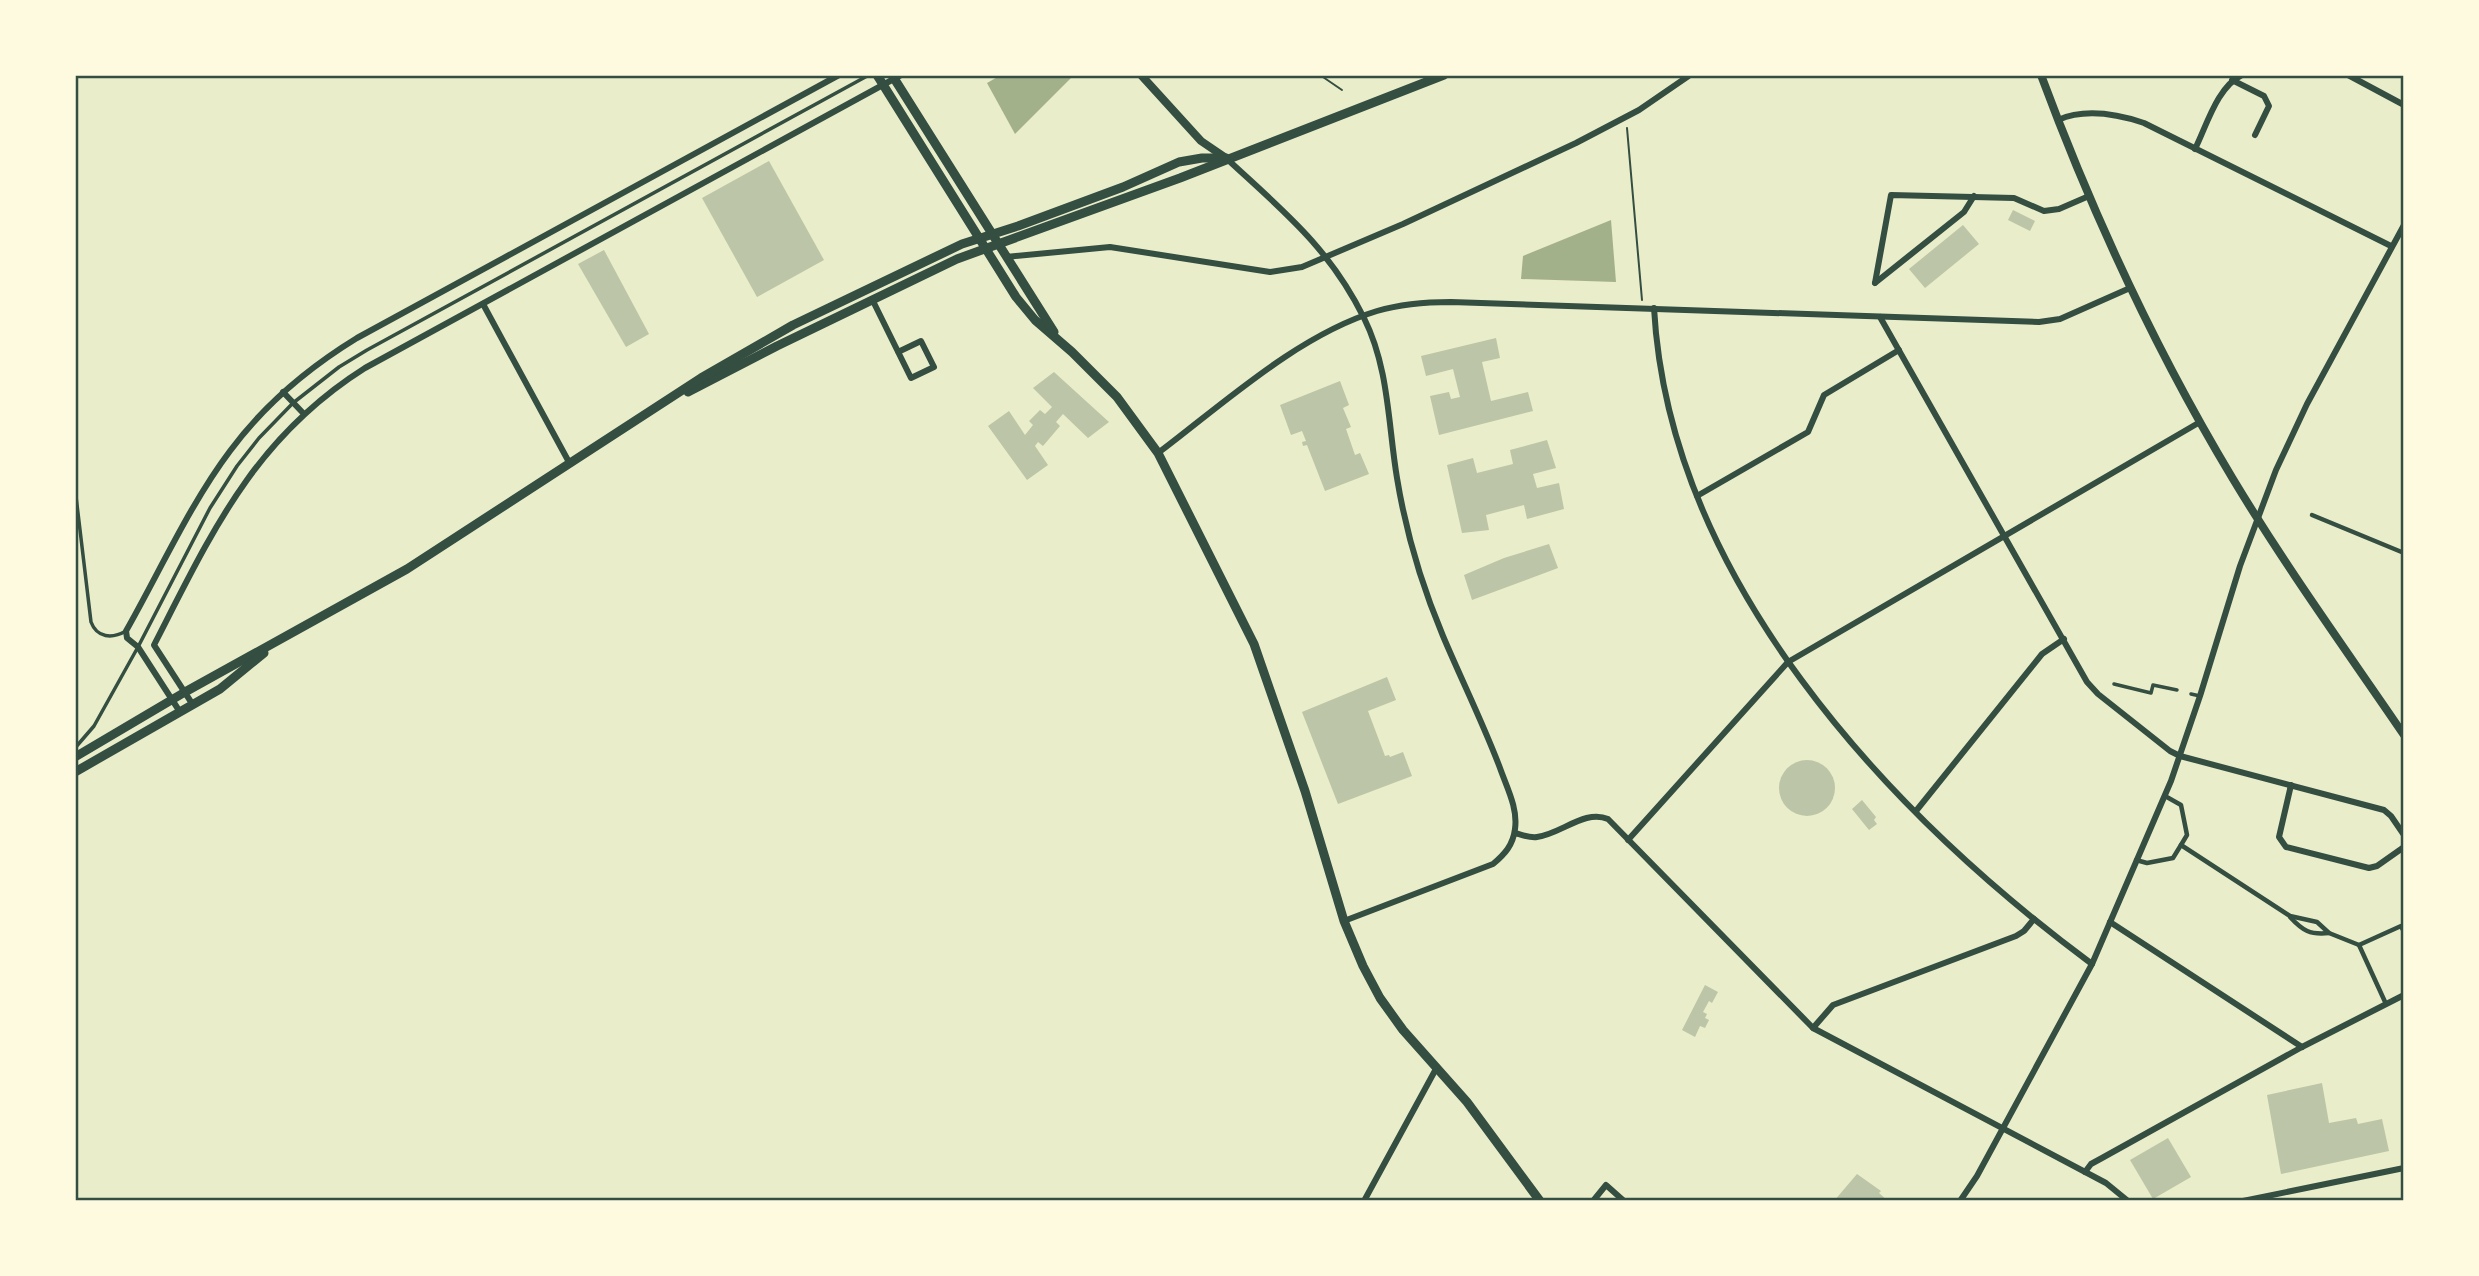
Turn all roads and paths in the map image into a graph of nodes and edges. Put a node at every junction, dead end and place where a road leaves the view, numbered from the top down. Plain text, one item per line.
1 (839, 75) edge
2 (869, 75) edge
3 (877, 75) edge
4 (1141, 75) edge
5 (1320, 75) edge
6 (1444, 75) edge
7 (1689, 75) edge
8 (2041, 75) edge
9 (2242, 75) edge
10 (2348, 75) edge
11 (896, 77) edge
12 (2232, 80) junction
13 (883, 86) junction
14 (1342, 90) dead end
15 (2404, 104) edge
16 (1626, 117) junction
17 (2059, 120) junction
18 (2255, 135) dead end
19 (2195, 149) junction
20 (1226, 158) junction
21 (1974, 196) junction
22 (2089, 196) junction
23 (2404, 225) edge
24 (991, 234) junction
25 (977, 238) junction
26 (998, 245) junction
27 (2390, 246) junction
28 (984, 249) junction
29 (1006, 257) junction
30 (1326, 257) junction
31 (2130, 288) junction
32 (872, 299) junction
33 (484, 304) junction
34 (1643, 308) junction
35 (1654, 308) junction
36 (1363, 316) junction
37 (1880, 317) junction
38 (1067, 346) junction
39 (1899, 350) junction
40 (898, 352) junction
41 (283, 392) junction
42 (293, 403) junction
43 (658, 407) junction
44 (304, 414) junction
45 (2200, 422) junction
46 (1158, 453) junction
47 (570, 464) junction
48 (75, 488) edge
49 (1697, 496) junction
50 (2312, 515) dead end
51 (2258, 519) junction
52 (2005, 537) junction
53 (2404, 553) edge
54 (126, 631) junction
55 (285, 637) junction
56 (2064, 639) junction
57 (138, 647) junction
58 (1788, 662) junction
59 (2114, 684) dead end
60 (2177, 690) dead end
61 (185, 692) junction
62 (2191, 694) dead end
63 (2200, 696) junction
64 (173, 699) junction
65 (192, 705) junction
66 (180, 712) junction
67 (2404, 735) edge
68 (75, 748) edge
69 (2180, 756) junction
70 (75, 757) edge
71 (75, 772) edge
72 (2291, 785) junction
73 (2165, 796) junction
74 (1916, 811) junction
75 (1515, 833) junction
76 (2404, 835) edge
77 (1628, 840) junction
78 (2181, 845) junction
79 (2404, 848) edge
80 (2136, 860) junction
81 (2290, 916) junction
82 (2034, 919) junction
83 (1345, 921) junction
84 (2110, 922) junction
85 (2404, 932) edge
86 (2329, 933) junction
87 (2359, 945) junction
88 (2092, 964) junction
89 (2404, 995) edge
90 (2386, 1004) junction
91 (1813, 1028) junction
92 (2302, 1047) junction
93 (1437, 1067) junction
94 (2003, 1129) junction
95 (2404, 1168) edge
96 (2085, 1172) junction
97 (1364, 1201) edge
98 (1540, 1201) edge
99 (1593, 1201) edge
100 (1624, 1201) edge
101 (1960, 1201) edge
102 (2128, 1201) edge
103 (2243, 1201) edge

1 - 41 street
2 - 42 lane
3 - 13 main road
4 - 20 street
5 - 14 path
6 - 20 main road
7 - 16 street
8 - 17 street
9 - 12 street
10 - 15 street
11 - 13 street
11 - 24 main road
12 - 18 street
12 - 19 street
13 - 25 main road
13 - 33 street
16 - 30 street
16 - 34 path
17 - 19 street
17 - 22 street
19 - 27 street
20 - 24 main road
20 - 26 main road
20 - 30 street
21 - 21 street
21 - 22 street
22 - 31 street
23 - 27 street
24 - 25 main road
24 - 26 main road
25 - 28 main road
25 - 43 main road
26 - 28 main road
26 - 29 main road
27 - 51 street
28 - 32 main road
28 - 38 main road
29 - 30 street
29 - 38 main road
30 - 36 street
31 - 37 street
31 - 45 street
32 - 40 street
32 - 43 main road
33 - 44 street
33 - 47 street
34 - 35 street
34 - 36 street
35 - 37 street
35 - 49 street
36 - 46 street
36 - 75 street
37 - 39 street
38 - 46 main road
39 - 49 street
39 - 52 street
40 - 40 street
41 - 42 street
41 - 54 street
42 - 44 street
42 - 57 lane
43 - 47 main road
44 - 61 street
45 - 51 street
45 - 52 street
46 - 83 main road
47 - 55 main road
48 - 54 lane
49 - 58 street
50 - 53 street
51 - 63 street
51 - 67 street
52 - 56 street
52 - 58 street
54 - 57 street
55 - 61 main road
55 - 65 main road
56 - 69 street
56 - 74 street
57 - 64 street
57 - 68 lane
58 - 74 street
58 - 77 street
59 - 60 lane
61 - 64 main road
61 - 65 street
62 - 63 lane
63 - 69 street
64 - 66 street
64 - 70 main road
65 - 66 main road
66 - 71 main road
69 - 72 street
69 - 73 street
72 - 76 street
72 - 79 street
73 - 78 street
73 - 80 street
74 - 82 street
75 - 77 street
75 - 83 street
77 - 91 street
78 - 80 street
78 - 81 street
80 - 84 street
81 - 86 street
81 - 86 street
82 - 88 street
82 - 91 street
83 - 93 main road
84 - 88 street
84 - 92 street
85 - 87 street
86 - 87 street
87 - 90 street
88 - 94 street
89 - 90 street
90 - 92 street
91 - 94 street
92 - 96 street
93 - 97 street
93 - 98 main road
94 - 96 street
94 - 101 street
95 - 103 street
96 - 102 street
99 - 100 street

